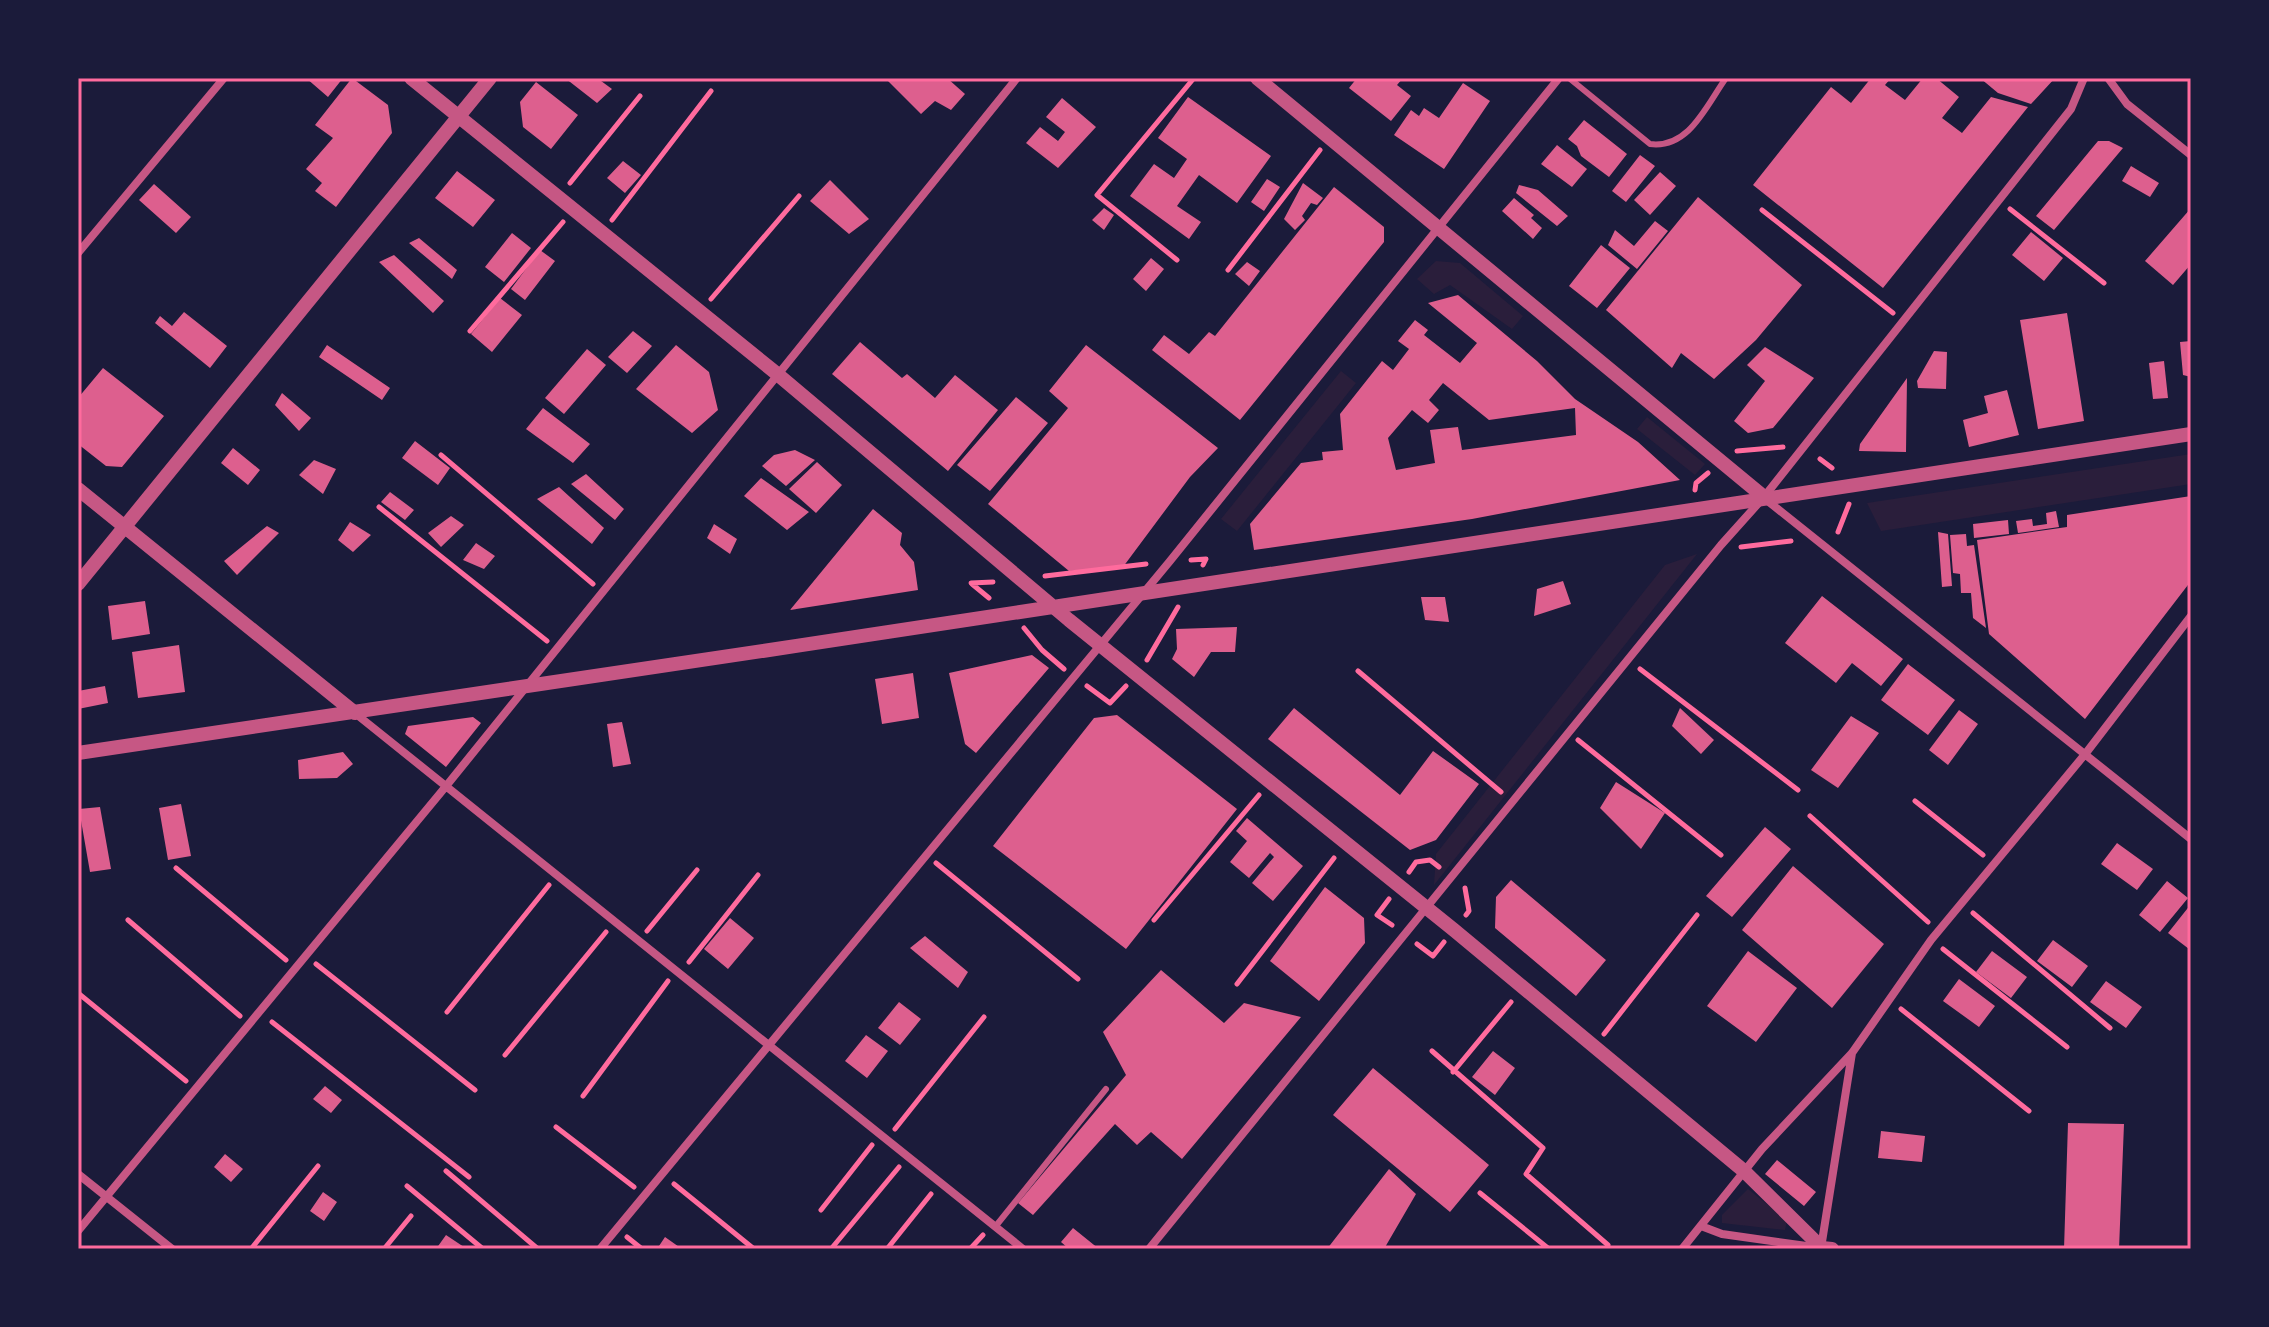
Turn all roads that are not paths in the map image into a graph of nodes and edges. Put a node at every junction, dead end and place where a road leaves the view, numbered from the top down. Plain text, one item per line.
1 (224, 78) edge
2 (411, 78) edge
3 (490, 78) edge
4 (1017, 78) edge
5 (1257, 78) edge
6 (1559, 78) edge
7 (1569, 78) edge
8 (1726, 78) edge
9 (2084, 78) edge
10 (2108, 78) edge
11 (458, 117) junction
12 (2191, 155) edge
13 (1439, 227) junction
14 (78, 253) edge
15 (776, 373) junction
16 (2191, 434) edge
17 (78, 489) edge
18 (1764, 497) junction
19 (125, 526) junction
20 (78, 584) edge
21 (1140, 595) junction
22 (1055, 609) junction
23 (2191, 616) edge
24 (1098, 644) junction
25 (523, 687) junction
26 (355, 713) junction
27 (78, 753) edge
28 (2086, 753) junction
29 (447, 785) junction
30 (2191, 839) edge
31 (1426, 907) junction
32 (769, 1046) junction
33 (1852, 1053) junction
34 (1106, 1089) dead end
35 (1744, 1171) junction
36 (78, 1174) edge
37 (106, 1197) junction
38 (1701, 1226) junction
39 (995, 1227) junction
40 (78, 1231) edge
41 (172, 1249) edge
42 (600, 1249) edge
43 (1023, 1249) edge
44 (1149, 1249) edge
45 (1682, 1249) edge
46 (1825, 1249) edge

1 - 14 street
2 - 11 street
3 - 11 street
4 - 15 street
5 - 13 street
6 - 13 street
7 - 8 lane
9 - 18 street
10 - 12 street
11 - 15 street
11 - 19 street
13 - 18 street
13 - 21 street
15 - 22 street
15 - 25 street
16 - 18 street
17 - 19 street
18 - 21 street
18 - 28 street
18 - 31 street
19 - 20 street
19 - 26 street
21 - 22 street
21 - 24 street
22 - 24 street
22 - 25 street
23 - 28 street
24 - 31 street
24 - 32 street
25 - 26 street
25 - 29 street
26 - 27 street
26 - 29 street
28 - 30 street
28 - 33 street
29 - 32 street
29 - 37 street
31 - 35 street
31 - 44 street
32 - 39 street
32 - 42 street
33 - 35 street
33 - 46 street
34 - 39 lane
35 - 38 street
35 - 46 street
36 - 37 street
37 - 40 street
37 - 41 street
38 - 45 street
38 - 46 street
39 - 43 street

